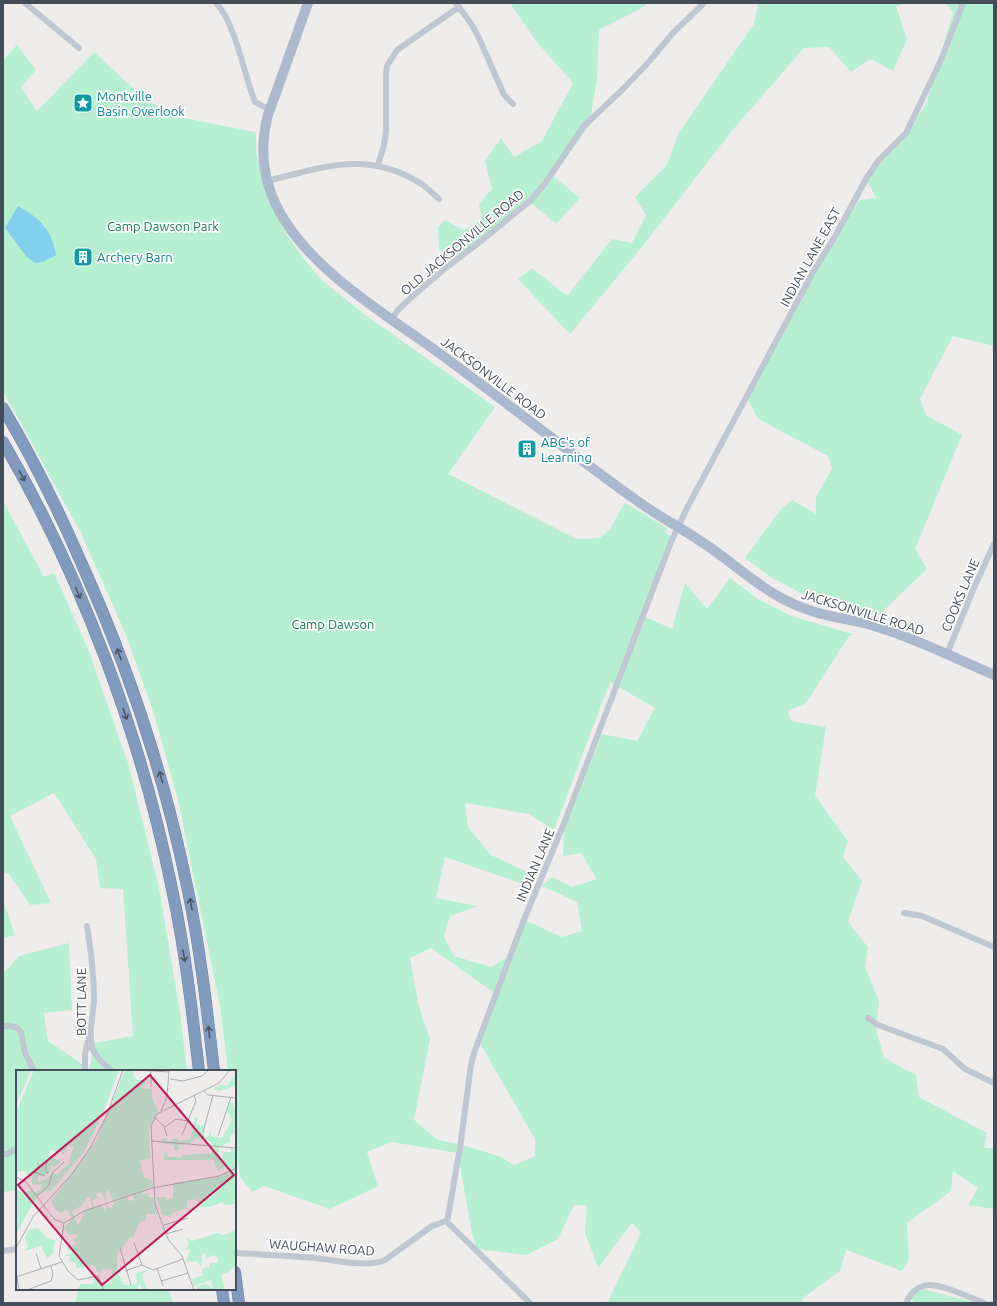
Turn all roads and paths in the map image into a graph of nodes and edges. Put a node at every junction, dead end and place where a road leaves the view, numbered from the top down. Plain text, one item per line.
1 (25, 3) edge
2 (216, 3) edge
3 (308, 3) edge
4 (704, 3) edge
5 (963, 3) edge
6 (458, 5) edge
7 (79, 48) dead end
8 (513, 104) dead end
9 (270, 110) junction
10 (378, 166) junction
11 (268, 181) junction
12 (439, 199) dead end
13 (392, 319) junction
14 (3, 408) edge
15 (3, 442) edge
16 (678, 527) junction
17 (994, 544) edge
18 (947, 654) junction
19 (994, 675) edge
20 (904, 913) dead end
21 (87, 926) dead end
22 (994, 947) edge
23 (868, 1018) dead end
24 (92, 1024) junction
25 (6, 1026) dead end
26 (34, 1070) edge
27 (85, 1070) edge
28 (111, 1070) edge
29 (199, 1070) edge
30 (214, 1070) edge
31 (994, 1083) edge
32 (16, 1149) edge
33 (3, 1154) edge
34 (447, 1222) junction
35 (16, 1249) edge
36 (3, 1251) edge
37 (236, 1253) edge
38 (236, 1280) edge
39 (222, 1290) edge
40 (224, 1303) edge
41 (239, 1303) edge
42 (530, 1303) edge
43 (906, 1303) edge
44 (984, 1303) edge

1 - 7 street
2 - 9 street
3 - 9 main road, JACKSONVILLE ROAD
4 - 13 street, OLD JACKSONVILLE ROAD
5 - 16 street, INDIAN LANE EAST
6 - 8 street
6 - 10 street
9 - 11 main road, JACKSONVILLE ROAD
10 - 11 street
10 - 12 street
11 - 13 main road, JACKSONVILLE ROAD
13 - 16 main road, JACKSONVILLE ROAD
30 -> 14 highway
15 -> 29 highway
16 - 18 main road, JACKSONVILLE ROAD
16 - 34 street, INDIAN LANE
17 - 18 street, COOKS LANE
18 - 19 main road, JACKSONVILLE ROAD
20 - 22 street
21 - 24 street, BOTT LANE
23 - 31 street
24 - 27 street
24 - 28 street, BOTT LANE
25 - 26 street
32 - 33 street
34 - 37 street, WAUGHAW ROAD
34 - 42 street
35 - 36 street
38 - 41 highway
39 - 40 highway
43 - 44 street

